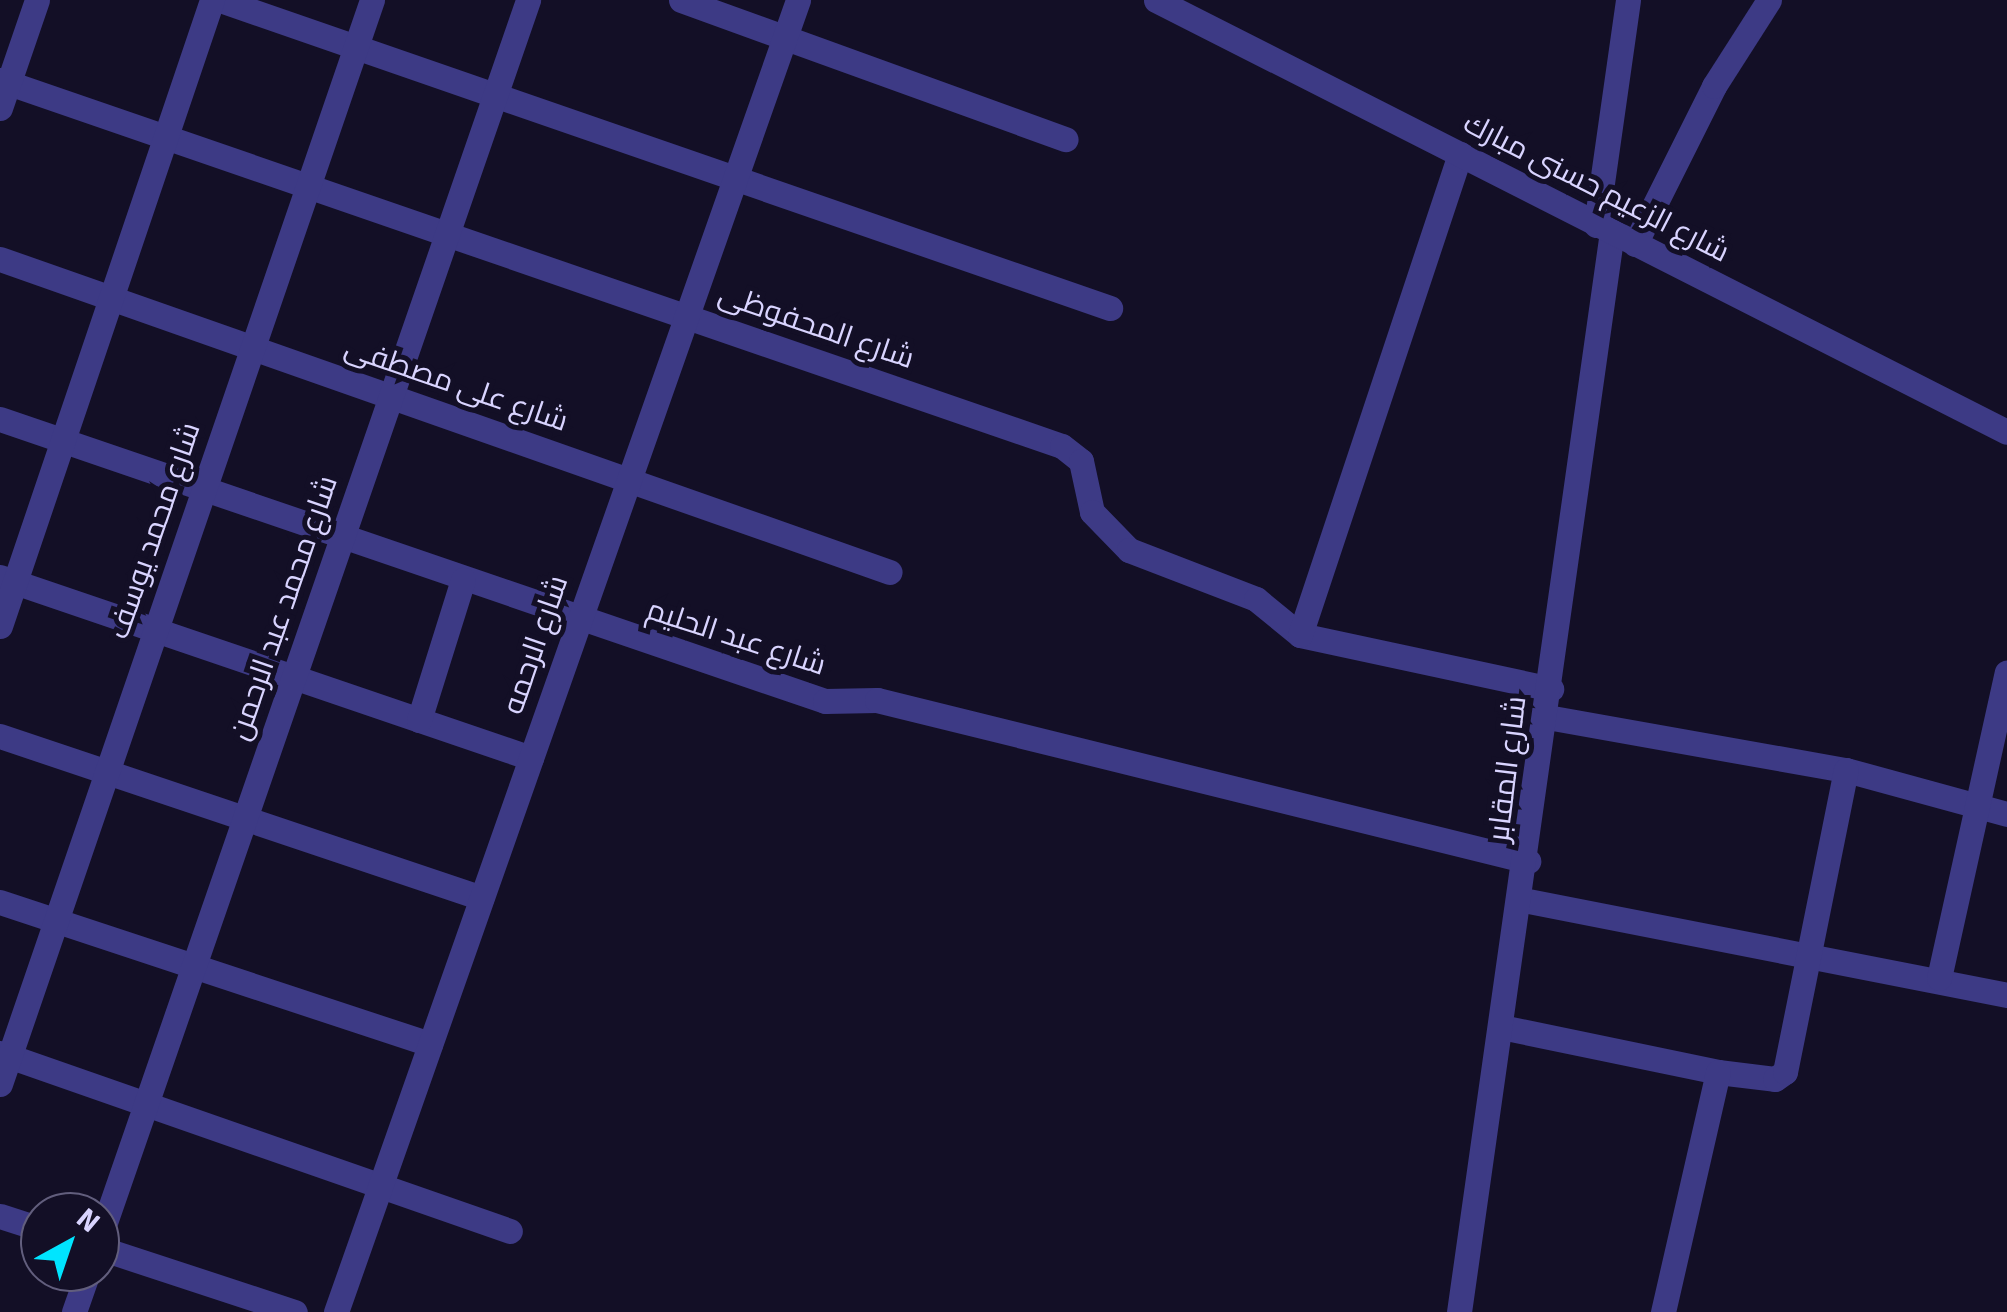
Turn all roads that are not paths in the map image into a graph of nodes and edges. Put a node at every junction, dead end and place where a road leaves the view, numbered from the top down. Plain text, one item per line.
1 (37, 0) edge
2 (212, 0) edge
3 (220, 0) edge
4 (372, 0) edge
5 (528, 0) edge
6 (681, 0) edge
7 (798, 0) edge
8 (1156, 0) edge
9 (1628, 0) edge
10 (1770, 0) edge
11 (785, 37) junction
12 (356, 47) junction
13 (4, 82) edge
14 (496, 96) junction
15 (0, 108) edge
16 (166, 137) junction
17 (1066, 138) dead end
18 (1460, 154) junction
19 (736, 178) junction
20 (308, 186) junction
21 (448, 234) junction
22 (1614, 234) junction
23 (0, 259) edge
24 (111, 298) junction
25 (1110, 308) dead end
26 (687, 317) junction
27 (252, 348) junction
28 (391, 396) junction
29 (0, 419) edge
30 (2007, 432) edge
31 (63, 440) junction
32 (630, 480) junction
33 (204, 490) junction
34 (342, 538) junction
35 (890, 572) dead end
36 (8, 579) edge
37 (463, 580) junction
38 (580, 621) junction
39 (0, 626) edge
40 (156, 630) junction
41 (1300, 635) junction
42 (2007, 672) edge
43 (294, 677) junction
44 (1551, 688) junction
45 (1547, 716) junction
46 (419, 720) junction
47 (0, 736) edge
48 (531, 758) junction
49 (1846, 770) junction
50 (107, 772) junction
51 (1973, 804) junction
52 (2007, 814) edge
53 (245, 818) junction
54 (1528, 861) junction
55 (482, 898) junction
56 (1523, 900) junction
57 (0, 902) edge
58 (56, 921) junction
59 (1812, 950) junction
60 (194, 966) junction
61 (1940, 978) junction
62 (2007, 995) edge
63 (1506, 1028) junction
64 (430, 1044) junction
65 (5, 1055) edge
66 (1718, 1072) junction
67 (0, 1084) edge
68 (146, 1104) junction
69 (380, 1186) junction
70 (116, 1192) edge
71 (510, 1231) dead end
72 (120, 1255) edge
73 (295, 1312) edge
74 (336, 1312) edge
75 (1460, 1312) edge
76 (1663, 1312) edge

1 - 13 street
2 - 16 street
3 - 12 street
4 - 12 street, شارع محمد يوسف
5 - 14 street, شارع محمد عبد الرحمن
6 - 11 street
7 - 11 street, شارع الرحمه
8 - 18 street, شارع الزعيم حسنى مبارك
9 - 22 street, شارع المقابر
10 - 22 street
11 - 17 street
11 - 19 street, شارع الرحمه
12 - 14 street
12 - 20 street, شارع محمد يوسف
13 - 15 street
13 - 16 street, شارع المحفوظى
14 - 19 street
14 - 21 street, شارع محمد عبد الرحمن
16 - 20 street, شارع المحفوظى
16 - 24 street
18 - 22 street, شارع الزعيم حسنى مبارك
18 - 41 street
19 - 25 street
19 - 26 street, شارع الرحمه
20 - 21 street, شارع المحفوظى
20 - 27 street, شارع محمد يوسف
21 - 26 street, شارع المحفوظى
21 - 28 street, شارع محمد عبد الرحمن
22 - 30 street, شارع الزعيم حسنى مبارك
22 - 44 street, شارع المقابر
23 - 24 street, شارع على مصطفى
24 - 27 street, شارع على مصطفى
24 - 31 street
26 - 32 street, شارع الرحمه
26 - 41 street, شارع المحفوظى
27 - 28 street, شارع على مصطفى
27 - 33 street, شارع محمد يوسف
28 - 32 street, شارع على مصطفى
28 - 34 street, شارع محمد عبد الرحمن
29 - 31 street, شارع عبد الحليم
31 - 33 street, شارع عبد الحليم
31 - 36 street
32 - 35 street, شارع على مصطفى
32 - 38 street, شارع الرحمه
33 - 34 street, شارع عبد الحليم
33 - 40 street, شارع محمد يوسف
34 - 37 street, شارع عبد الحليم
34 - 43 street, شارع محمد عبد الرحمن
36 - 39 street
36 - 40 street
37 - 38 street, شارع عبد الحليم
37 - 46 street
38 - 48 street, شارع الرحمه
38 - 54 street, شارع عبد الحليم
40 - 43 street
40 - 50 street, شارع محمد يوسف
41 - 44 street, شارع المحفوظى
42 - 51 street
43 - 46 street
43 - 53 street, شارع محمد عبد الرحمن
44 - 45 street, شارع المقابر
45 - 49 street
45 - 54 street, شارع المقابر
46 - 48 street
47 - 50 street
48 - 55 street, شارع الرحمه
49 - 51 street
49 - 59 street
50 - 53 street
50 - 58 street, شارع محمد يوسف
51 - 52 street
51 - 61 street
53 - 55 street
53 - 60 street, شارع محمد عبد الرحمن
54 - 56 street, شارع المقابر
55 - 64 street, شارع الرحمه
56 - 59 street
56 - 63 street, شارع المقابر
57 - 58 street
58 - 60 street
58 - 65 street, شارع محمد يوسف
59 - 61 street
59 - 66 street
60 - 64 street
60 - 68 street, شارع محمد عبد الرحمن
61 - 62 street
63 - 66 street
63 - 75 street, شارع المقابر
64 - 69 street, شارع الرحمه
65 - 67 street, شارع محمد يوسف
65 - 68 street
66 - 76 street
68 - 69 street
68 - 70 street, شارع محمد عبد الرحمن
69 - 71 street
69 - 74 street, شارع الرحمه
72 - 73 street

